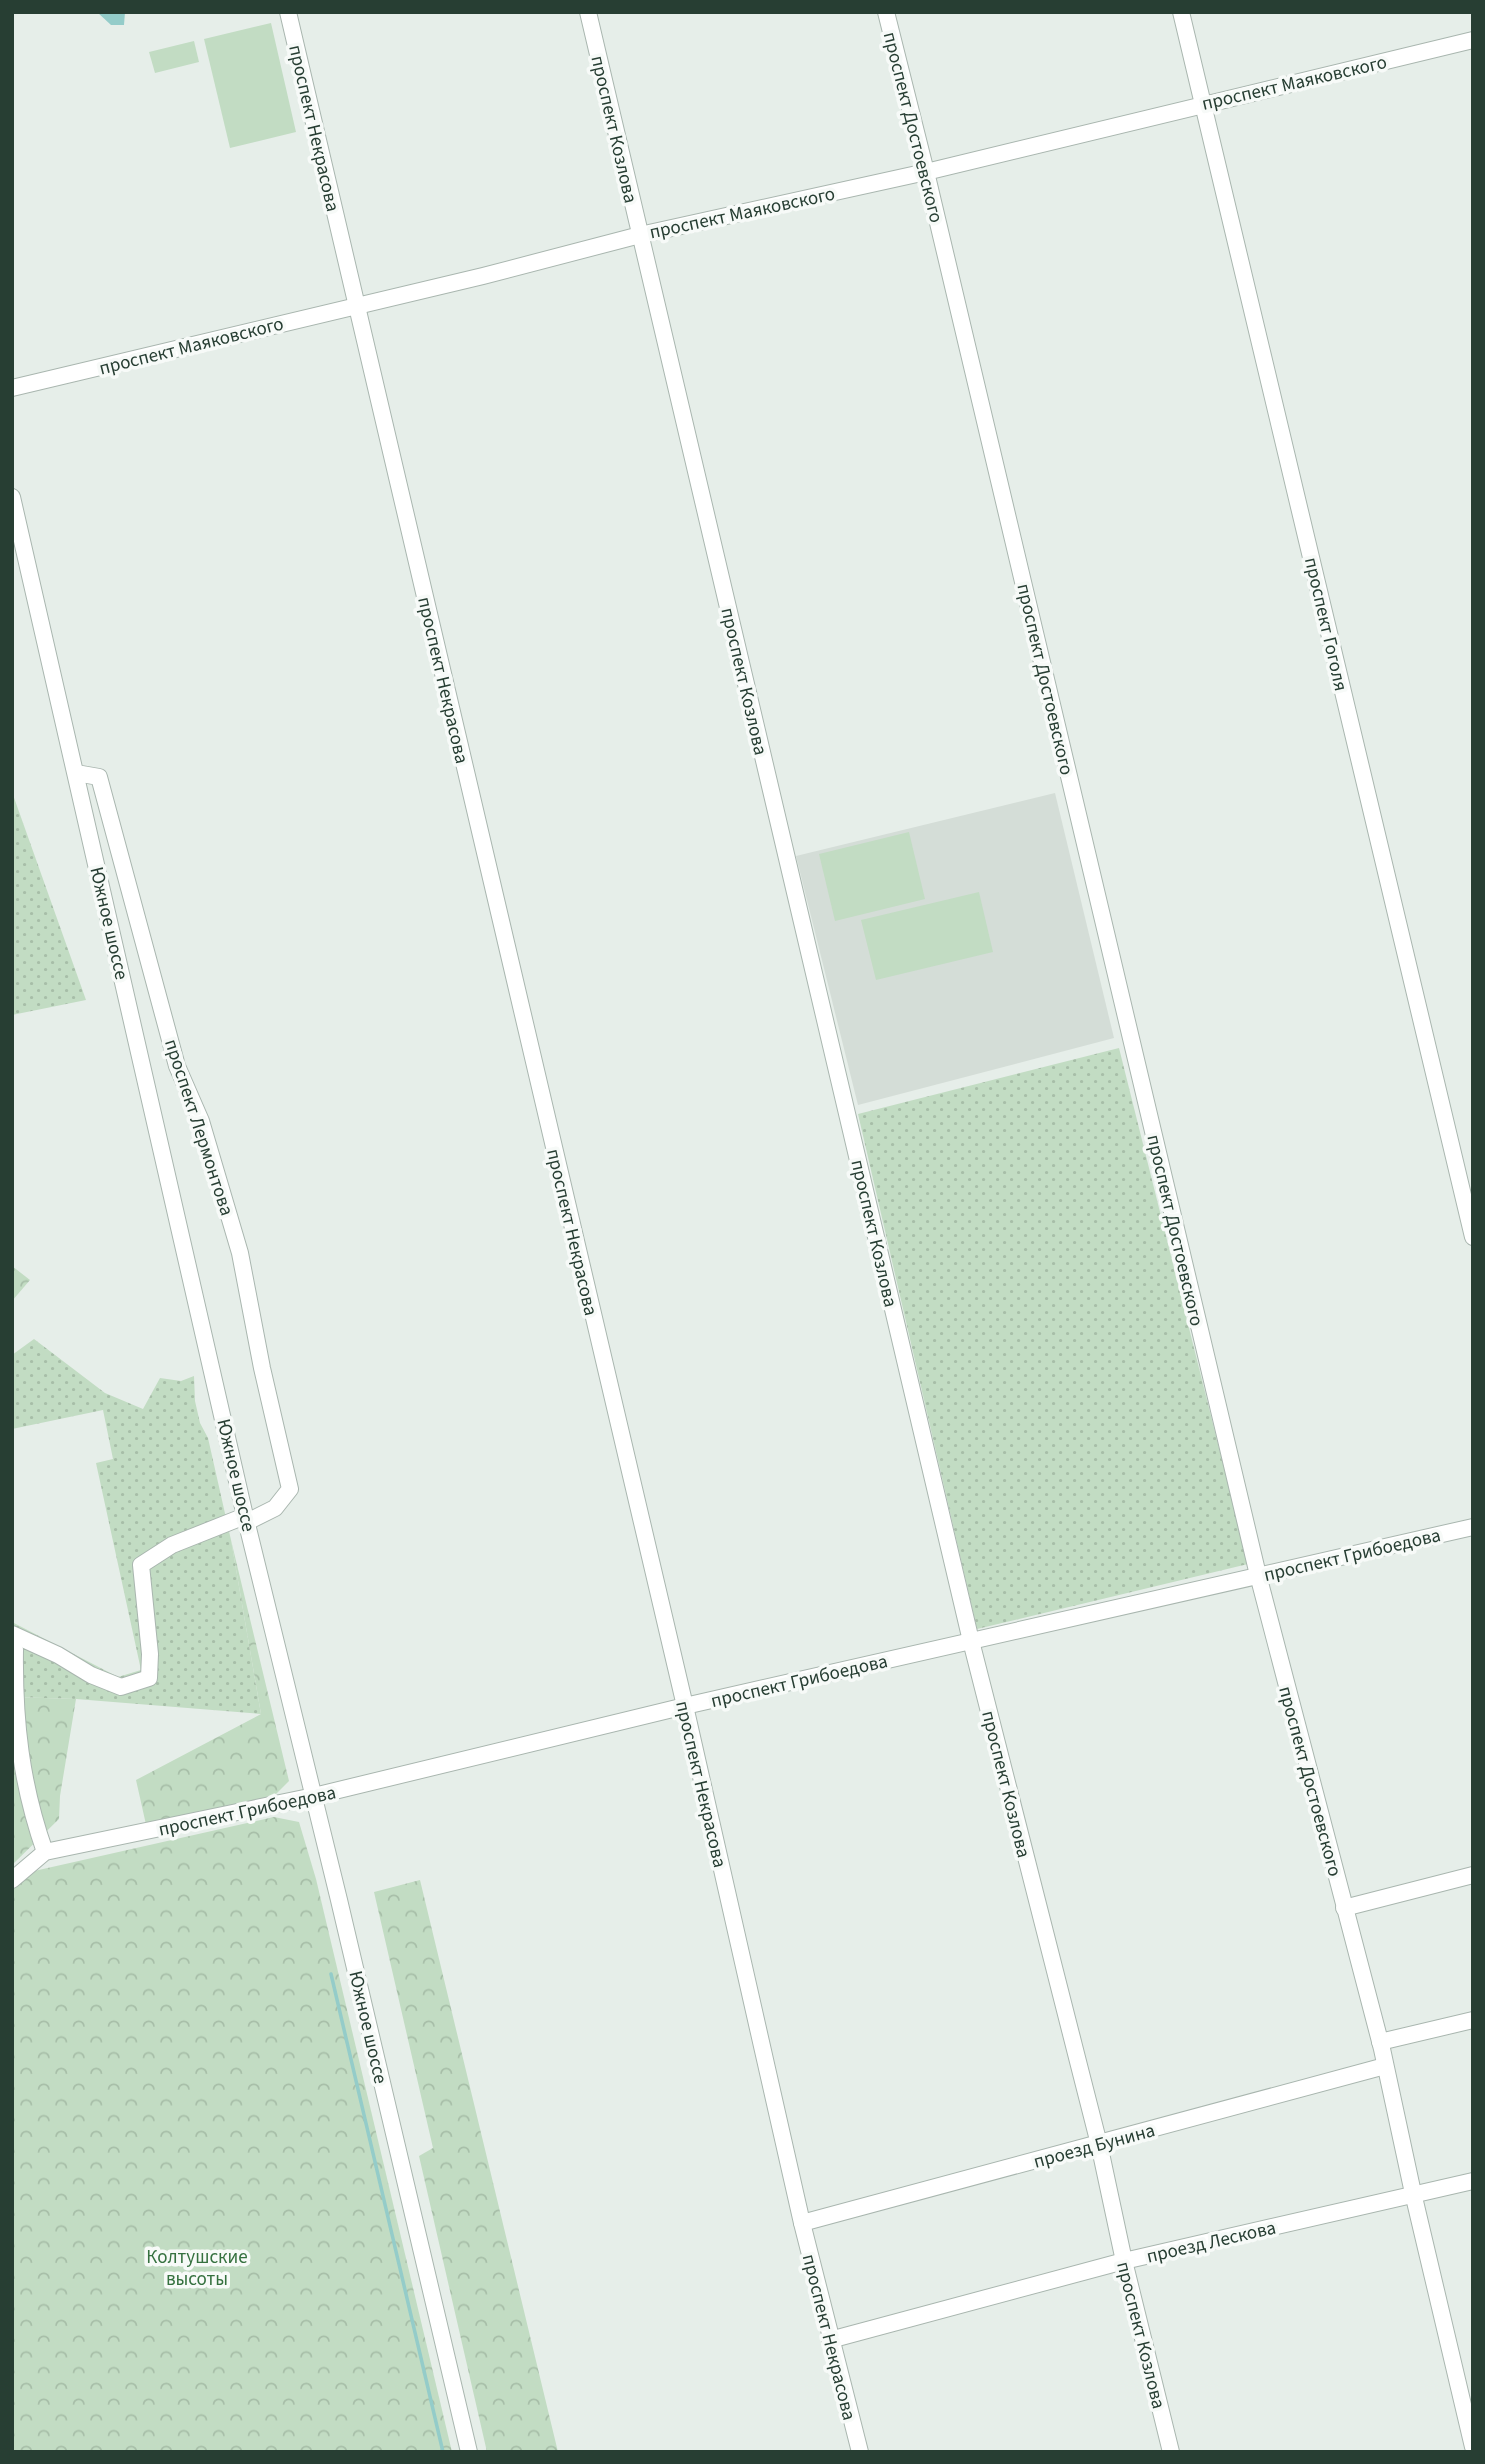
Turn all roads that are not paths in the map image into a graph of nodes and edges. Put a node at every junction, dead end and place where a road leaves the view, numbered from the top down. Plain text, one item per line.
1 (288, 12) edge
2 (588, 12) edge
3 (886, 12) edge
4 (1181, 12) edge
5 (1473, 40) edge
6 (1202, 104) junction
7 (926, 173) junction
8 (640, 235) junction
9 (356, 306) junction
10 (12, 388) edge
11 (12, 497) edge
12 (76, 773) junction
13 (1473, 1237) edge
14 (246, 1519) junction
15 (1473, 1527) edge
16 (1258, 1575) junction
17 (12, 1634) edge
18 (971, 1641) junction
19 (12, 1646) edge
20 (685, 1706) junction
21 (314, 1796) junction
22 (45, 1852) junction
23 (1473, 1875) edge
24 (12, 1880) edge
25 (1344, 1908) junction
26 (1473, 2021) edge
27 (1380, 2042) junction
28 (1385, 2066) junction
29 (1099, 2144) junction
30 (1473, 2180) edge
31 (1413, 2193) junction
32 (802, 2223) junction
33 (1124, 2261) junction
34 (830, 2340) junction
35 (1473, 2447) edge
36 (469, 2452) edge
37 (860, 2452) edge
38 (1171, 2452) edge

1 - 9 street, проспект Некрасова
2 - 8 street, проспект Козлова
3 - 7 street, проспект Достоевского
4 - 6 street, проспект Гоголя
5 - 6 street, проспект Маяковского
6 - 7 street, проспект Маяковского
6 - 13 street, проспект Гоголя
7 - 8 street, проспект Маяковского
7 - 16 street, проспект Достоевского
8 - 9 street, проспект Маяковского
8 - 18 street, проспект Козлова
9 - 10 street, проспект Маяковского
9 - 20 street, проспект Некрасова
11 - 12 street, Южное шоссе
12 - 14 street, Южное шоссе
12 - 14 street, проспект Лермонтова
14 - 17 street
14 - 21 street, Южное шоссе
15 - 16 street, проспект Грибоедова
16 - 18 street, проспект Грибоедова
16 - 25 street, проспект Достоевского
18 - 20 street, проспект Грибоедова
18 - 29 street, проспект Козлова
19 - 22 street
20 - 21 street, проспект Грибоедова
20 - 32 street, проспект Некрасова
21 - 22 street, проспект Грибоедова
21 - 36 street, Южное шоссе
22 - 24 street, проспект Грибоедова
23 - 25 street
25 - 27 street, проспект Достоевского
26 - 27 street
27 - 28 street, проспект Достоевского
28 - 29 street, проезд Бунина
28 - 31 street, проспект Достоевского
29 - 32 street, проезд Бунина
29 - 33 street, проспект Козлова
30 - 31 street, проезд Лескова
31 - 33 street, проезд Лескова
31 - 35 street, проспект Достоевского
32 - 34 street, проспект Некрасова
33 - 34 street, проезд Лескова
33 - 38 street, проспект Козлова
34 - 37 street, проспект Некрасова

